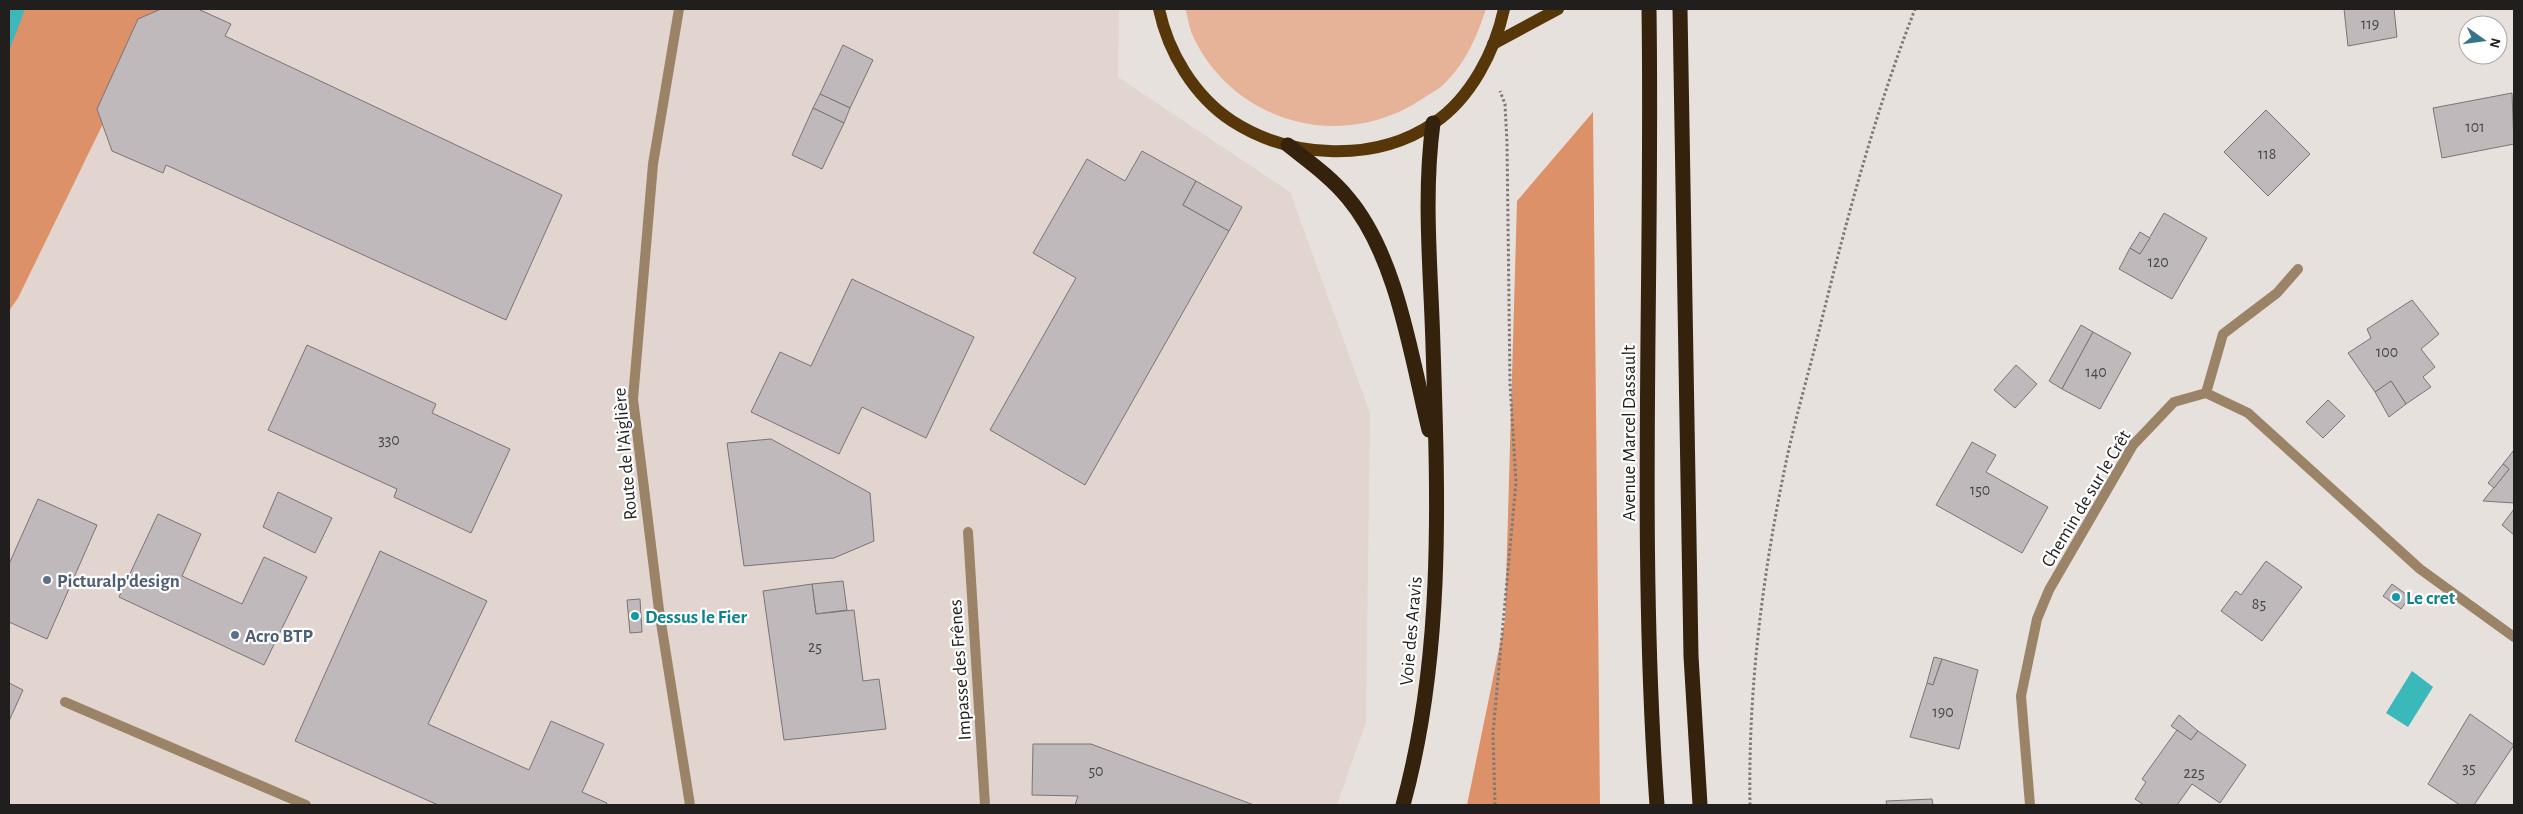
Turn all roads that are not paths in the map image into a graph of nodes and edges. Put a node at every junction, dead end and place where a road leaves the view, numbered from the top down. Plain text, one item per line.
1 (678, 9) edge
2 (1159, 9) edge
3 (1504, 9) edge
4 (1558, 9) edge
5 (1649, 9) edge
6 (1680, 9) edge
7 (1490, 49) junction
8 (1433, 123) junction
9 (1288, 144) junction
10 (2298, 270) dead end
11 (2206, 393) junction
12 (1436, 457) junction
13 (968, 532) dead end
14 (2514, 637) edge
15 (65, 702) dead end
16 (306, 805) edge
17 (690, 805) edge
18 (985, 805) edge
19 (1403, 805) edge
20 (1657, 805) edge
21 (1700, 805) edge
22 (2030, 805) edge

1 - 17 street, Route de l'Aiglière
2 - 9 main road
3 - 7 main road
4 - 7 main road
5 - 20 highway, Avenue Marcel Dassault
6 - 21 highway
7 - 8 main road
8 - 9 main road
8 - 12 highway
9 - 12 highway
10 - 11 street
11 - 14 street
11 - 22 street, Chemin de sur le Crêt
12 - 19 highway, Voie des Aravis
13 - 18 street, Impasse des Frênes
15 - 16 street

